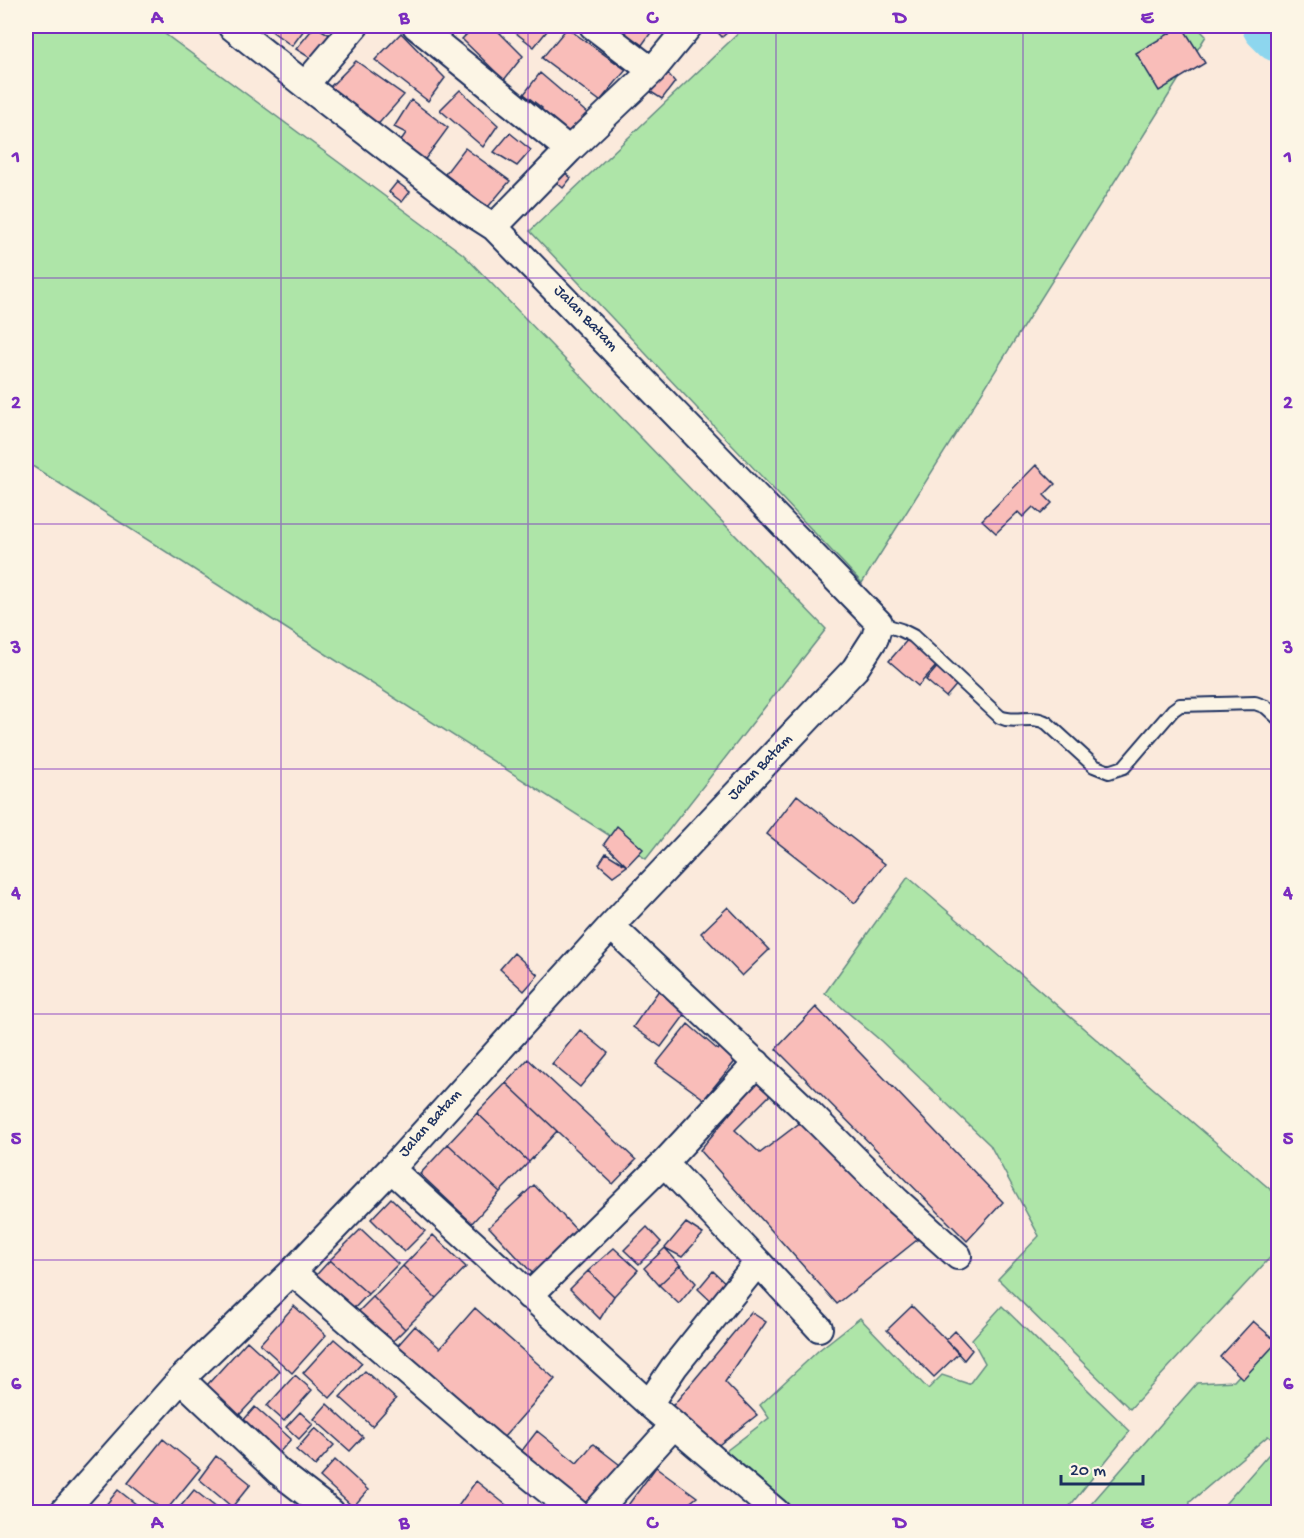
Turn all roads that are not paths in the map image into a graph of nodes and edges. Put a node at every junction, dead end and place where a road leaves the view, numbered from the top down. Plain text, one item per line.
1 (231, 26) edge
2 (355, 26) edge
3 (416, 26) edge
4 (593, 26) edge
5 (689, 26) edge
6 (652, 71) junction
7 (305, 85) junction
8 (569, 150) junction
9 (494, 227) junction
10 (879, 623) junction
11 (1278, 718) edge
12 (611, 926) junction
13 (757, 1063) junction
14 (664, 1163) junction
15 (391, 1169) junction
16 (958, 1256) dead end
17 (758, 1262) junction
18 (292, 1272) junction
19 (529, 1296) junction
20 (819, 1328) dead end
21 (181, 1379) junction
22 (649, 1404) junction
23 (674, 1425) junction
24 (63, 1512) edge
25 (331, 1512) edge
26 (575, 1512) edge
27 (596, 1512) edge
28 (776, 1512) edge

1 - 7 street, Jalan Batam
2 - 7 street
3 - 8 street
4 - 6 street
5 - 6 street
6 - 8 street
7 - 9 street, Jalan Batam
8 - 9 street
9 - 10 street, Jalan Batam
10 - 11 lane
10 - 12 street, Jalan Batam
12 - 13 street
12 - 15 street, Jalan Batam
13 - 14 street
13 - 16 street
14 - 17 street
14 - 19 street
15 - 18 street, Jalan Batam
15 - 19 street
17 - 20 street
17 - 22 street
18 - 21 street, Jalan Batam
18 - 26 street
19 - 22 street
21 - 24 street, Jalan Batam
21 - 25 street
22 - 23 street
23 - 27 street
23 - 28 street

